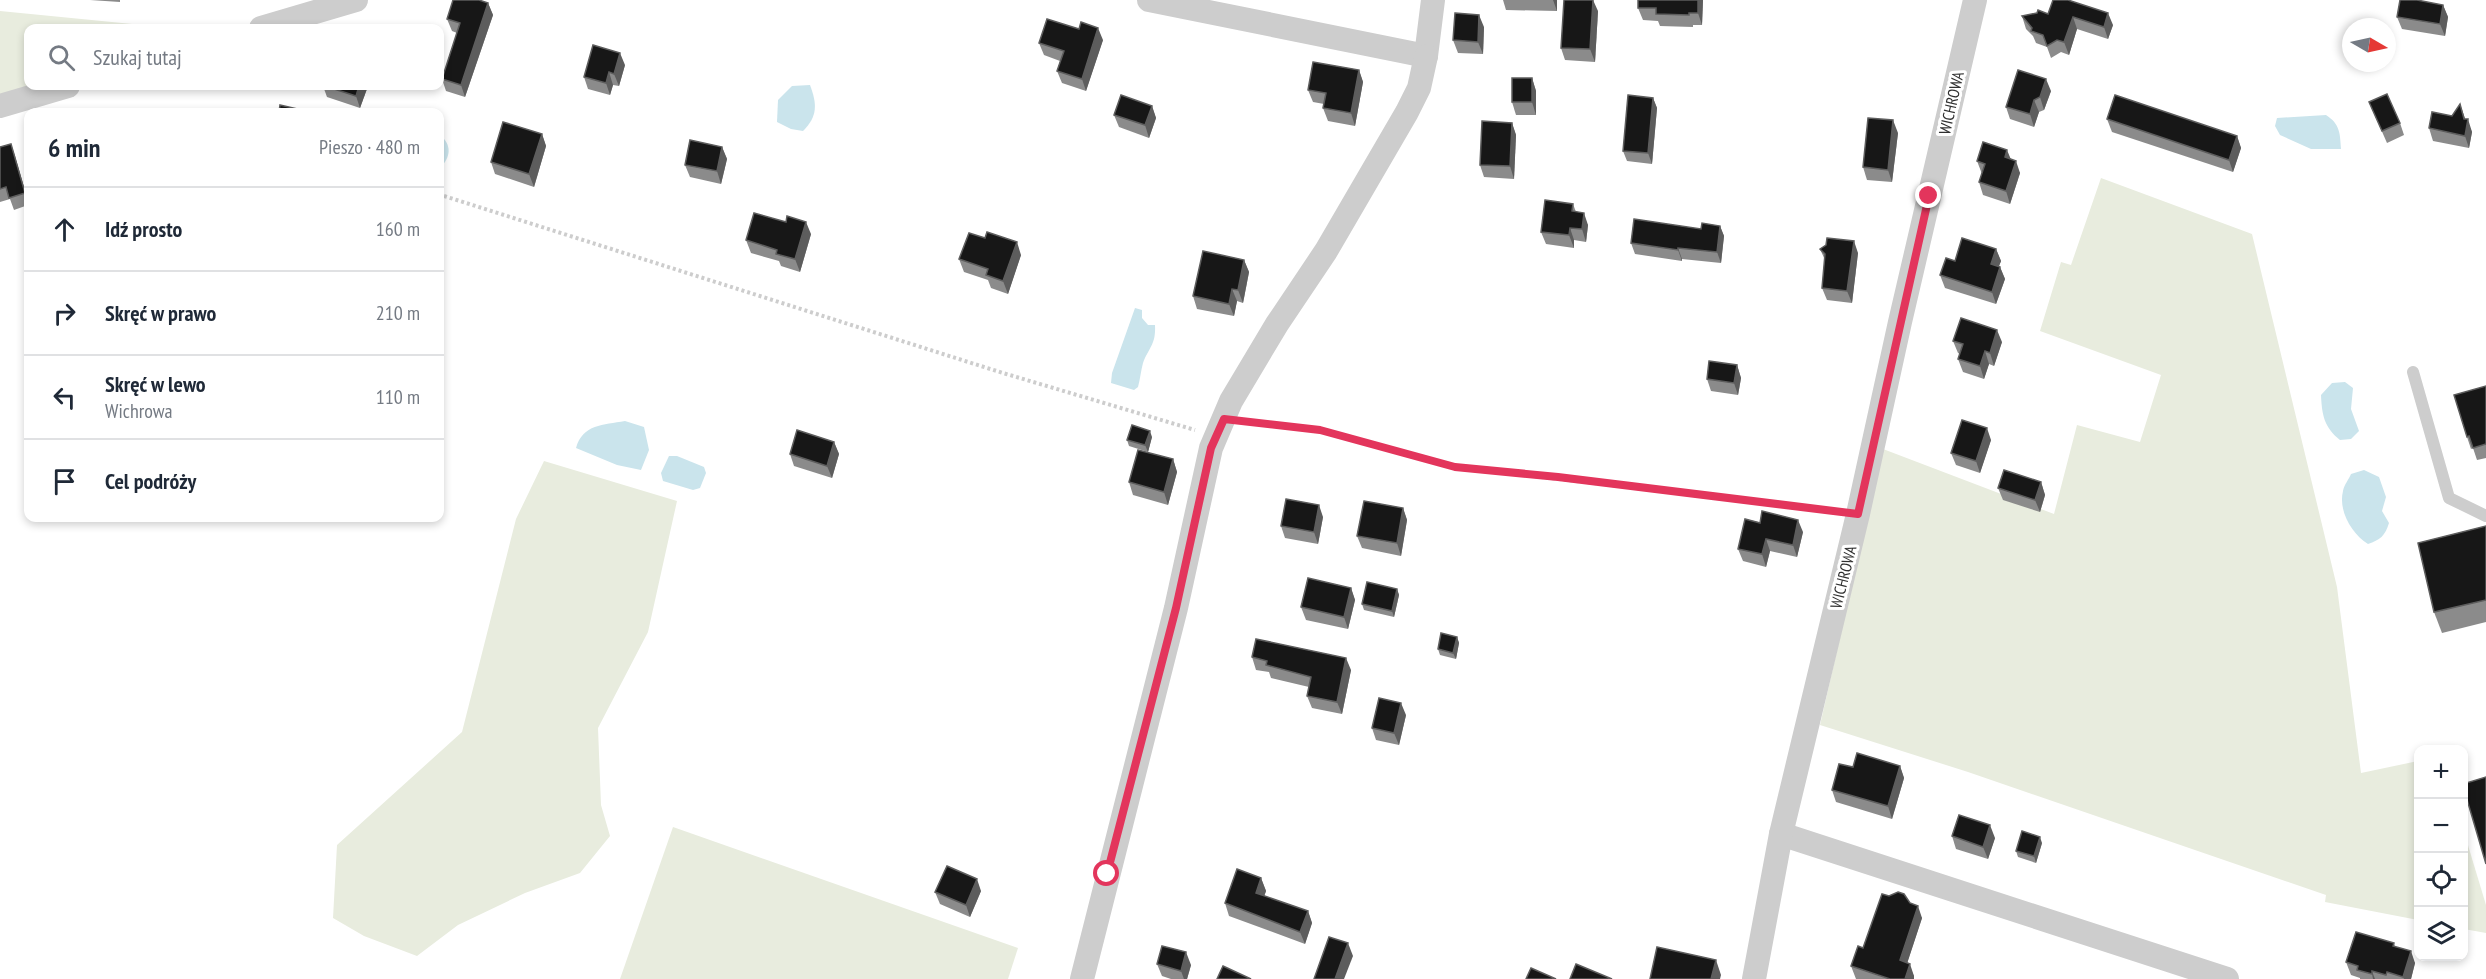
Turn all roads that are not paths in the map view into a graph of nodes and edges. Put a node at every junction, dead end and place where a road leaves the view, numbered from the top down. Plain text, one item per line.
1 (356, 0) edge
2 (1149, 0) edge
3 (1433, 0) edge
4 (1975, 0) edge
5 (275, 24) edge
6 (1426, 56) junction
7 (54, 90) edge
8 (0, 106) edge
9 (2413, 372) dead end
10 (2486, 516) edge
11 (1781, 834) junction
12 (1082, 979) edge
13 (1754, 979) edge
14 (2228, 979) edge

1 - 5 street
2 - 6 street
3 - 6 street
4 - 11 street, WICHROWA
6 - 12 street
7 - 8 street
9 - 10 lane
11 - 13 street, WICHROWA
11 - 14 street

